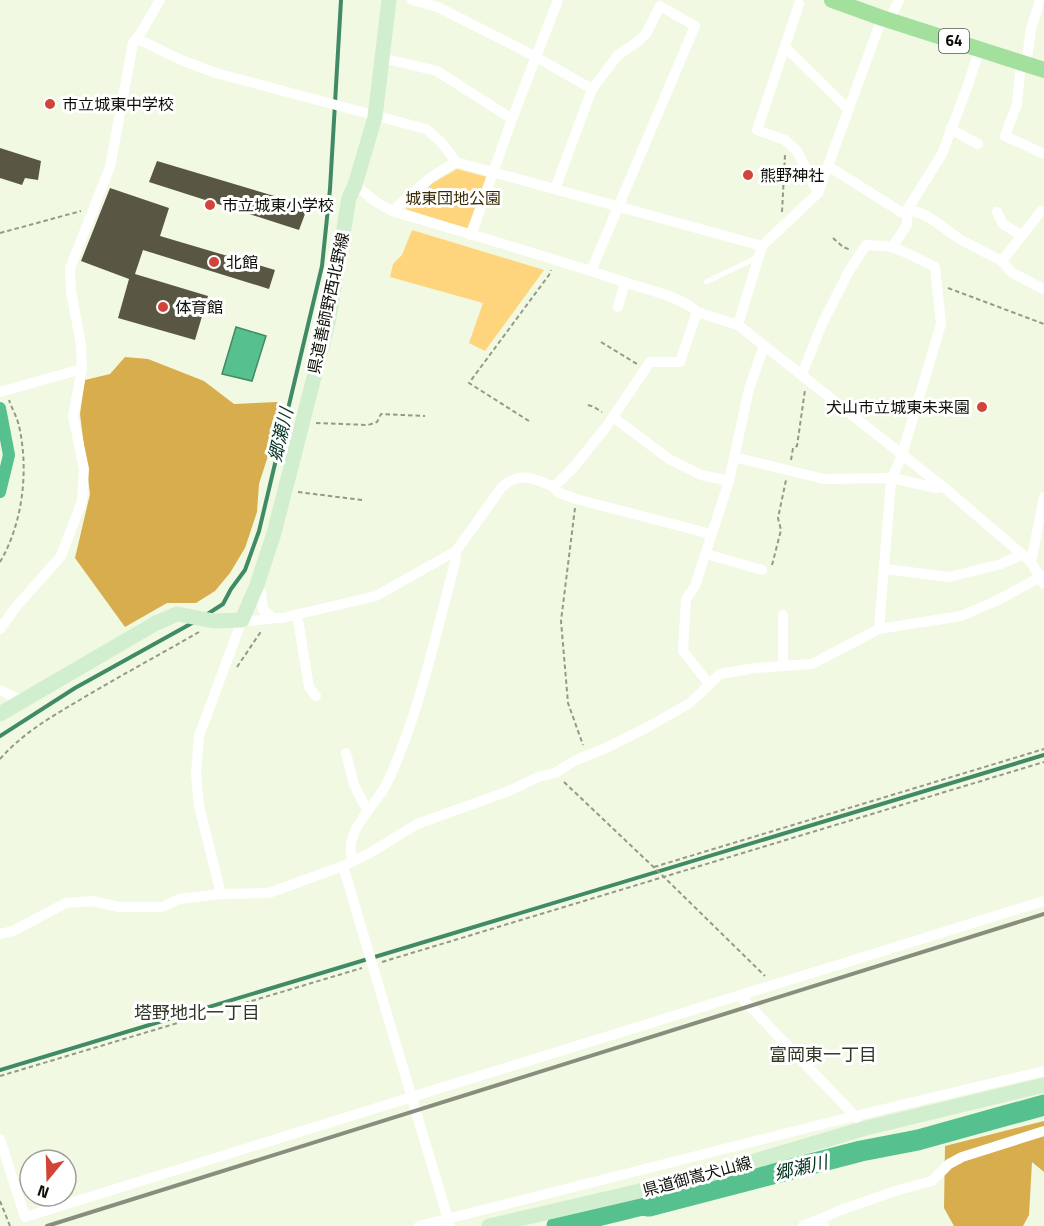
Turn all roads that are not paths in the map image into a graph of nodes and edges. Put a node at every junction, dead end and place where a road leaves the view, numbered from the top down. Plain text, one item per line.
1 (160, 0) edge
2 (389, 0) edge
3 (412, 0) edge
4 (558, 0) edge
5 (832, 0) edge
6 (899, 0) edge
7 (1040, 0) edge
8 (799, 4) dead end
9 (885, 20) junction
10 (136, 38) junction
11 (785, 47) junction
12 (979, 50) junction
13 (536, 57) junction
14 (382, 58) junction
15 (1024, 64) junction
16 (1044, 70) edge
17 (592, 90) junction
18 (848, 110) junction
19 (375, 117) junction
20 (512, 119) junction
21 (950, 129) junction
22 (978, 144) dead end
23 (1044, 154) edge
24 (456, 162) junction
25 (828, 166) junction
26 (494, 174) junction
27 (355, 185) junction
28 (555, 189) junction
29 (818, 193) junction
30 (619, 208) junction
31 (907, 210) junction
32 (392, 211) junction
33 (997, 212) dead end
34 (1044, 212) edge
35 (471, 235) junction
36 (1022, 236) junction
37 (892, 247) junction
38 (760, 252) junction
39 (1002, 261) junction
40 (591, 270) junction
41 (625, 282) junction
42 (706, 282) dead end
43 (1043, 289) edge
44 (618, 307) dead end
45 (698, 312) junction
46 (738, 325) junction
47 (764, 346) junction
48 (82, 369) junction
49 (802, 374) junction
50 (2, 391) edge
51 (612, 419) junction
52 (902, 455) junction
53 (734, 457) junction
54 (892, 478) junction
55 (729, 481) junction
56 (554, 487) junction
57 (943, 488) junction
58 (1044, 497) edge
59 (711, 534) junction
60 (456, 551) junction
61 (706, 554) junction
62 (1021, 555) junction
63 (1031, 562) junction
64 (885, 569) junction
65 (762, 570) dead end
66 (1043, 578) edge
67 (257, 585) junction
68 (297, 614) junction
69 (783, 615) dead end
70 (267, 619) junction
71 (242, 620) junction
72 (0, 629) edge
73 (879, 629) junction
74 (783, 666) junction
75 (709, 684) junction
76 (0, 690) edge
77 (316, 696) dead end
78 (22, 701) junction
79 (0, 714) edge
80 (346, 753) dead end
81 (367, 810) junction
82 (348, 863) junction
83 (221, 894) junction
84 (1044, 900) edge
85 (0, 934) edge
86 (739, 995) junction
87 (1044, 1071) edge
88 (1044, 1085) edge
89 (411, 1098) junction
90 (855, 1116) junction
91 (866, 1128) junction
92 (1044, 1131) edge
93 (0, 1139) edge
94 (822, 1222) edge
95 (449, 1223) edge
96 (494, 1225) edge
97 (419, 1226) edge
98 (803, 1226) edge

1 - 10 street
2 - 14 main road, 県道善師野西北野線
3 - 13 street
4 - 13 street
5 - 9 main road, 64
6 - 9 street
7 - 15 street
8 - 11 street
9 - 12 main road, 64
9 - 18 street
10 - 19 street
10 - 48 street
11 - 18 street
11 - 29 street
12 - 15 main road, 64
12 - 21 street
13 - 17 street
13 - 20 street
14 - 19 main road, 県道善師野西北野線
14 - 20 street
15 - 16 main road, 64
15 - 23 street
17 - 28 street
17 - 30 street
18 - 25 street
19 - 24 street
19 - 27 main road, 県道善師野西北野線
20 - 26 street
21 - 22 street
21 - 31 street
24 - 26 street
24 - 32 street
25 - 29 street
25 - 31 street
26 - 28 street
26 - 35 street
27 - 32 street
27 - 67 main road, 県道善師野西北野線
28 - 30 street
29 - 38 street
30 - 38 street
30 - 40 street
31 - 37 street
31 - 39 street
32 - 35 street
33 - 36 street
34 - 36 street
35 - 40 street
36 - 39 street
37 - 49 street
37 - 52 street
38 - 42 lane
38 - 46 street
39 - 43 street
40 - 41 street
41 - 44 street
41 - 45 street
45 - 46 street
45 - 51 street
46 - 47 street
47 - 49 street
47 - 53 street
48 - 50 street
48 - 72 street
49 - 52 street
51 - 55 street
51 - 56 street
52 - 54 street
52 - 57 street
53 - 54 street
53 - 55 street
54 - 57 street
54 - 64 street
55 - 59 street
56 - 59 street
56 - 60 street
57 - 62 street
58 - 63 street
59 - 61 street
60 - 68 street
60 - 81 street
61 - 65 street
61 - 75 street
62 - 63 street
62 - 64 street
63 - 66 street
64 - 73 street
66 - 73 street
67 - 70 street
67 - 71 main road, 県道善師野西北野線
68 - 70 street
68 - 77 street
69 - 74 street
70 - 71 street
71 - 78 main road
71 - 83 street
73 - 74 street
74 - 75 street
75 - 82 street
76 - 78 street
78 - 79 main road
80 - 81 street
81 - 82 street
82 - 83 street
82 - 89 street
83 - 85 street
84 - 86 street
86 - 89 street
86 - 90 street
87 - 90 street
88 - 91 main road, 県道御嵩犬山線
89 - 93 street
89 - 95 street
90 - 91 street
90 - 95 street
91 - 96 main road, 県道御嵩犬山線
92 - 94 street
94 - 98 street
95 - 97 street

